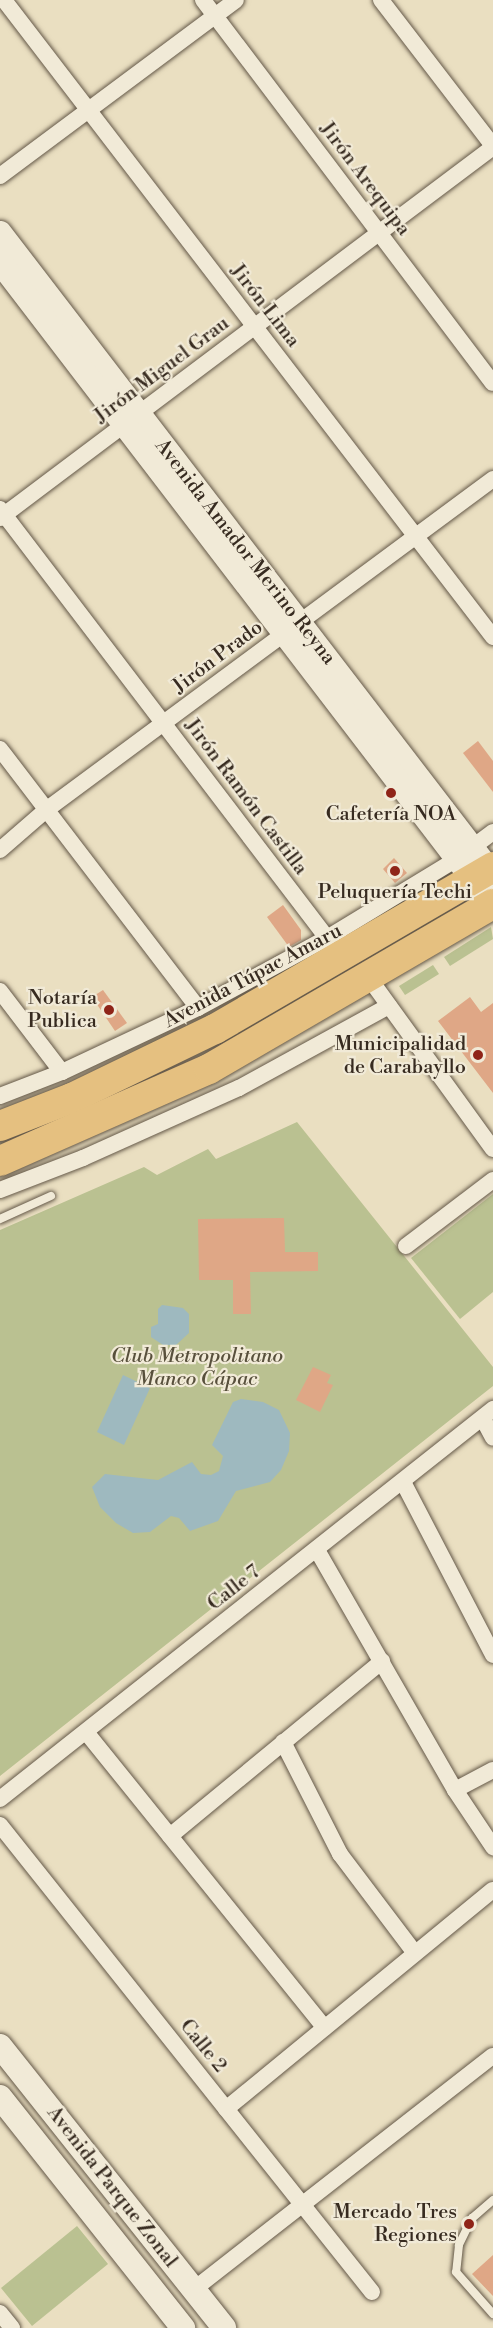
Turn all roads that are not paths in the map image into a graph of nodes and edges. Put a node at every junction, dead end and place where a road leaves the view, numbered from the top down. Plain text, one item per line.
1 (4, 0) edge
2 (204, 0) edge
3 (236, 0) edge
4 (381, 0) edge
5 (215, 16) junction
6 (89, 110) junction
7 (493, 147) edge
8 (0, 176) edge
9 (0, 233) edge
10 (379, 233) junction
11 (0, 262) edge
12 (255, 326) junction
13 (493, 383) edge
14 (132, 419) junction
15 (493, 479) edge
16 (2, 514) edge
17 (416, 536) junction
18 (292, 628) junction
19 (493, 637) edge
20 (164, 723) junction
21 (0, 749) edge
22 (46, 810) junction
23 (493, 832) edge
24 (0, 850) edge
25 (480, 867) edge
26 (493, 904) edge
27 (327, 938) junction
28 (369, 978) junction
29 (0, 991) edge
30 (389, 1006) junction
31 (198, 1008) junction
32 (62, 1072) junction
33 (0, 1096) edge
34 (0, 1126) edge
35 (493, 1149) edge
36 (0, 1161) edge
37 (493, 1180) edge
38 (0, 1190) edge
39 (51, 1196) dead end
40 (0, 1219) edge
41 (406, 1246) dead end
42 (488, 1414) edge
43 (493, 1438) edge
44 (403, 1482) junction
45 (317, 1550) junction
46 (493, 1655) edge
47 (382, 1661) junction
48 (86, 1732) junction
49 (283, 1742) junction
50 (493, 1770) edge
51 (455, 1790) junction
52 (0, 1799) edge
53 (0, 1826) edge
54 (170, 1836) junction
55 (493, 1846) edge
56 (493, 1890) edge
57 (414, 1952) junction
58 (325, 2028) junction
59 (0, 2046) edge
60 (493, 2056) edge
61 (0, 2097) edge
62 (226, 2109) junction
63 (493, 2200) edge
64 (302, 2204) junction
65 (194, 2290) junction
66 (372, 2292) dead end
67 (493, 2314) edge
68 (217, 2326) edge
69 (183, 2328) edge

1 - 6 street, Jirón Lima
2 - 5 street, Jirón Arequipa
3 - 5 street
4 - 7 street
5 - 6 street
5 - 10 street, Jirón Arequipa
6 - 8 street
6 - 12 street, Jirón Lima
7 - 10 street, Jirón Miguel Grau
9 - 14 street, Avenida Amador Merino Reyna
10 - 12 street, Jirón Miguel Grau
10 - 13 street, Jirón Arequipa
11 - 14 street, Avenida Amador Merino Reyna
12 - 14 street, Jirón Miguel Grau
12 - 17 street, Jirón Lima
14 - 16 street, Jirón Miguel Grau
14 - 18 street, Avenida Amador Merino Reyna
15 - 17 street, Jirón Prado
16 - 20 street, Jirón Ramón Castilla
17 - 18 street, Jirón Prado
17 - 19 street, Jirón Lima
18 - 20 street, Jirón Prado
18 - 25 street, Avenida Amador Merino Reyna
20 - 22 street, Jirón Prado
20 - 27 street, Jirón Ramón Castilla
21 - 22 street
22 - 24 street, Jirón Prado
22 - 31 street
23 - 25 street, Avenida Túpac Amaru
25 - 26 street, Avenida Amador Merino Reyna
25 - 27 street, Avenida Túpac Amaru
25 - 34 highway, Avenida Túpac Amaru
26 - 28 highway
27 - 31 street, Avenida Túpac Amaru
28 - 30 street
28 - 36 highway
29 - 32 street
30 - 35 street
30 - 38 street
31 - 32 street, Avenida Túpac Amaru
32 - 33 street, Avenida Túpac Amaru
37 - 41 street
39 - 40 lane
42 - 43 street
42 - 44 street, Calle 7
44 - 45 street, Calle 7
44 - 46 street
45 - 47 street
45 - 48 street, Calle 7
47 - 49 street
47 - 51 street
48 - 52 street, Calle 7
48 - 54 street
49 - 54 street
49 - 57 street
50 - 51 street
51 - 55 street
53 - 62 street, Calle 2
54 - 58 street
56 - 57 street
57 - 58 street
58 - 62 street
59 - 65 street, Avenida Parque Zonal
60 - 64 street
61 - 69 street, Avenida Parque Zonal
62 - 64 street, Calle 2
63 - 67 lane
64 - 65 street
64 - 66 street, Calle 2
65 - 68 street, Avenida Parque Zonal

